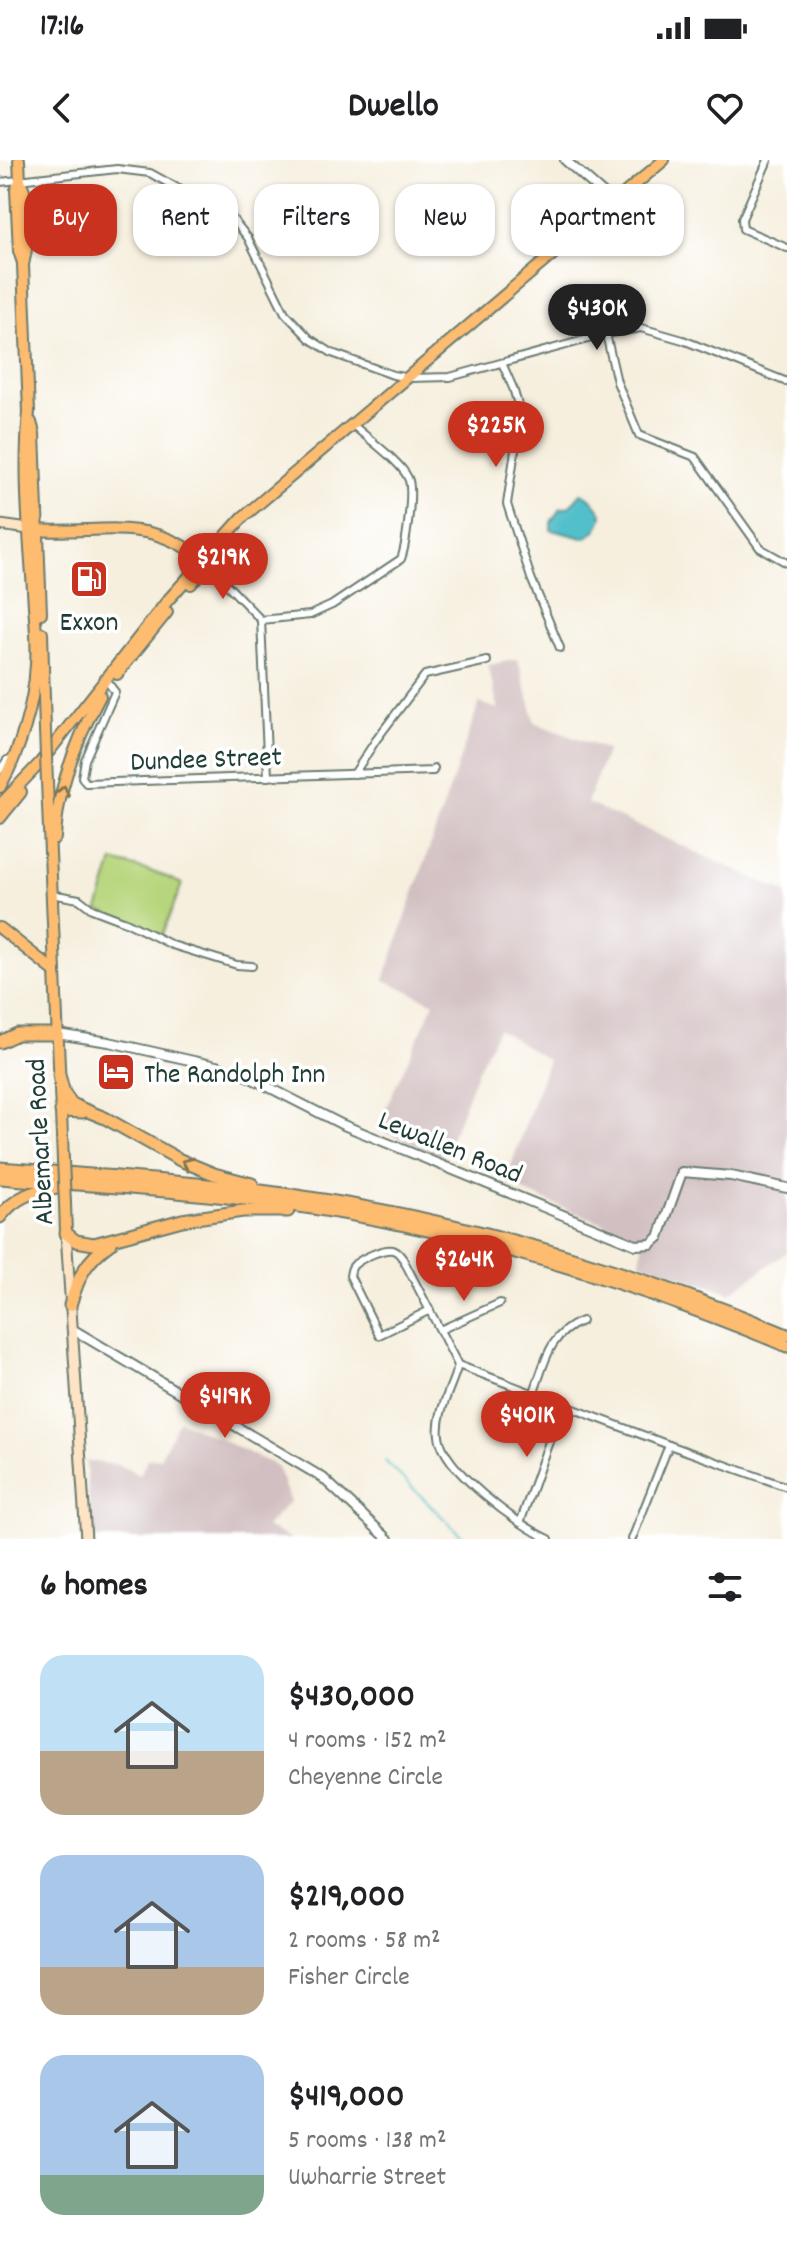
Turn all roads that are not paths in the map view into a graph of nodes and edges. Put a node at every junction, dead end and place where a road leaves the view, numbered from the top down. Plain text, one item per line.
1 (19, 160) edge
2 (565, 160) edge
3 (664, 160) edge
4 (768, 160) edge
5 (20, 181) junction
6 (0, 182) edge
7 (592, 184) edge
8 (636, 184) edge
9 (787, 248) edge
10 (552, 256) edge
11 (606, 334) junction
12 (502, 363) junction
13 (409, 378) junction
14 (787, 382) edge
15 (353, 425) junction
16 (0, 525) edge
17 (34, 530) junction
18 (205, 562) junction
19 (787, 563) edge
20 (261, 620) junction
21 (560, 648) dead end
22 (40, 654) junction
23 (487, 661) dead end
24 (109, 684) junction
25 (100, 696) junction
26 (14, 758) junction
27 (434, 768) dead end
28 (0, 770) edge
29 (354, 774) junction
30 (268, 777) junction
31 (0, 787) edge
32 (13, 797) junction
33 (0, 805) edge
34 (0, 818) edge
35 (50, 867) junction
36 (51, 894) junction
37 (0, 928) edge
38 (252, 966) dead end
39 (53, 970) junction
40 (57, 1034) junction
41 (0, 1042) edge
42 (59, 1075) junction
43 (61, 1111) junction
44 (92, 1113) junction
45 (0, 1168) edge
46 (0, 1178) edge
47 (97, 1186) junction
48 (787, 1188) edge
49 (315, 1199) junction
50 (333, 1212) junction
51 (0, 1217) edge
52 (66, 1233) junction
53 (114, 1240) junction
54 (500, 1303) dead end
55 (70, 1305) junction
56 (430, 1310) junction
57 (582, 1321) dead end
58 (72, 1329) junction
59 (440, 1330) junction
60 (787, 1335) edge
61 (787, 1346) edge
62 (458, 1365) junction
63 (533, 1395) junction
64 (562, 1405) junction
65 (669, 1445) junction
66 (787, 1487) edge
67 (520, 1523) junction
68 (86, 1539) edge
69 (388, 1539) edge
70 (549, 1539) edge
71 (632, 1539) edge

1 - 5 main road
2 - 7 street
3 - 8 main road
4 - 9 street
5 - 6 street
5 - 13 street
5 - 17 main road
10 - 13 main road
11 - 12 street
11 - 14 street
11 - 19 street
12 - 13 street
12 - 21 street
13 - 15 main road
15 - 18 main road
15 - 20 street
16 - 17 main road
17 - 18 main road
17 - 22 main road
18 - 20 street
18 - 24 main road
18 - 32 main road
20 - 30 street
22 - 26 main road
22 - 35 main road, Albemarle Road, bridge
23 - 29 street
24 - 25 main road
24 - 30 street, Dundee Street
25 - 32 main road
35 -> 25 main road
26 - 28 street
26 - 31 main road
27 - 29 street, Dundee Street
29 - 30 street, Dundee Street
32 - 33 main road
32 - 34 main road
35 - 36 main road, Albemarle Road
36 - 38 street
36 - 39 main road, Albemarle Road
37 - 39 main road
39 - 40 main road, Albemarle Road
40 - 41 highway
40 - 42 main road, Albemarle Road
40 - 48 street, Lewallen Road
42 - 43 main road, Albemarle Road
42 - 44 highway
43 - 44 highway
43 - 52 main road, Albemarle Road, bridge
49 -> 44 highway
45 - 49 highway
46 - 47 highway
47 - 50 highway
47 - 51 highway
49 - 60 highway
50 - 53 highway
50 - 61 highway
52 - 53 highway
52 - 55 main road, Albemarle Road
53 - 55 highway
54 - 59 street
55 - 58 main road, Albemarle Road
56 - 56 street
56 - 59 street
57 - 63 street
58 - 68 main road, Albemarle Road
58 - 69 street
59 - 62 street
62 - 63 street
62 - 67 street
63 - 64 street
64 - 65 street
64 - 67 street
65 - 66 street
65 - 71 street
67 - 70 street

